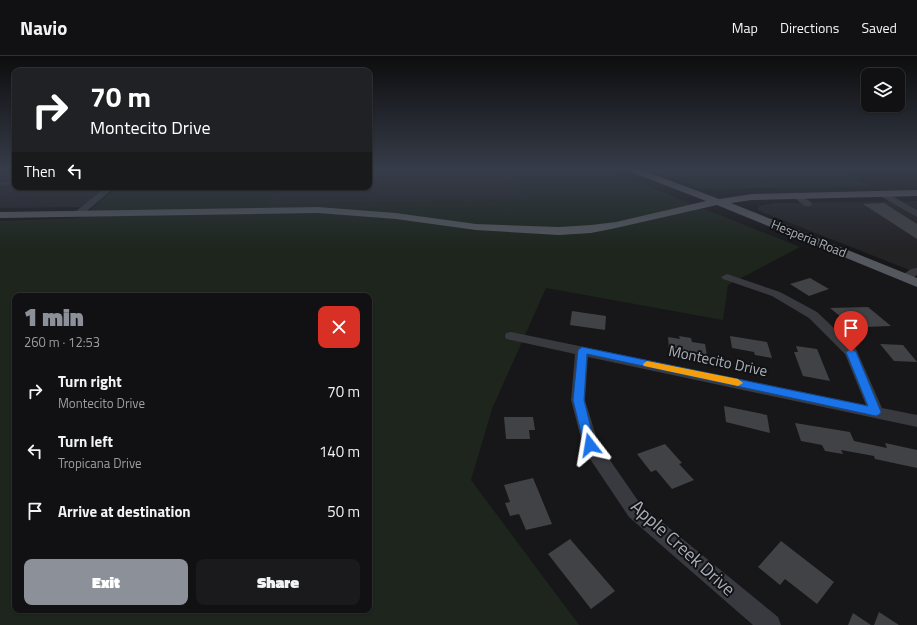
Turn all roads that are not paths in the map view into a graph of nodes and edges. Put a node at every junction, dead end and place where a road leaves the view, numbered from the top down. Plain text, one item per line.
1 (99, 197) edge
2 (703, 197) edge
3 (762, 197) edge
4 (798, 197) edge
5 (887, 197) edge
6 (717, 202) junction
7 (808, 204) dead end
8 (78, 214) junction
9 (917, 214) edge
10 (0, 215) edge
11 (727, 277) dead end
12 (913, 277) edge
13 (511, 336) dead end
14 (582, 350) junction
15 (876, 412) junction
16 (917, 421) edge
17 (770, 625) edge

1 - 8 street
2 - 6 main road, Hesperia Road
3 - 6 main road
4 - 7 street
5 - 9 street
6 - 8 main road
6 - 12 main road, Hesperia Road
8 - 10 main road
11 - 15 street
13 - 14 street, Montecito Drive
14 - 15 street, Montecito Drive
14 - 17 street, Apple Creek Drive
15 - 16 street, Montecito Drive

